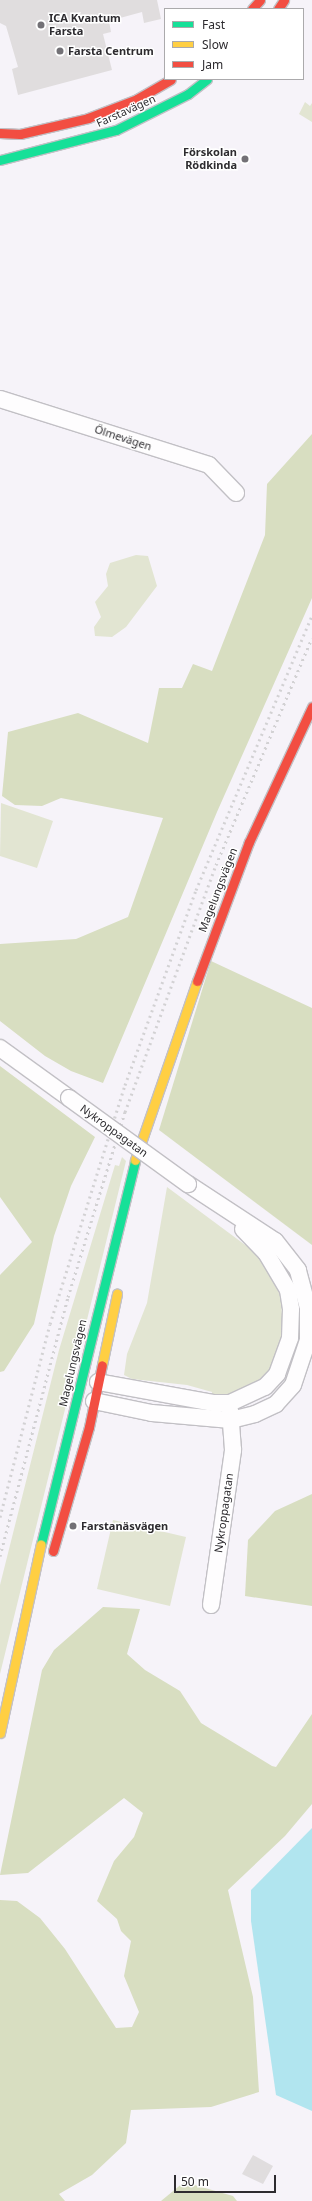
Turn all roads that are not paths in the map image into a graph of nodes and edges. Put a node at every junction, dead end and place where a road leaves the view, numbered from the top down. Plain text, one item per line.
1 (260, 0) edge
2 (264, 0) edge
3 (253, 8) edge
4 (273, 8) edge
5 (169, 80) edge
6 (206, 80) edge
7 (0, 133) edge
8 (0, 148) edge
9 (0, 152) edge
10 (0, 160) edge
11 (0, 398) edge
12 (236, 493) dead end
13 (312, 708) edge
14 (0, 1048) edge
15 (161, 1086) junction
16 (139, 1186) dead end
17 (228, 1214) junction
18 (119, 1280) dead end
19 (82, 1378) junction
20 (98, 1382) junction
21 (77, 1398) junction
22 (94, 1402) junction
23 (230, 1403) junction
24 (231, 1420) junction
25 (50, 1559) dead end
26 (46, 1574) dead end
27 (211, 1605) dead end
28 (20, 1649) junction
29 (0, 1733) edge

1 - 3 main road
2 - 4 street
5 - 7 main road, Farstavägen
6 - 10 main road, Farstavägen
8 - 9 main road
11 - 12 street, Ölmevägen
13 - 15 main road, Magelungsvägen
14 - 17 street, Nykroppagatan, bridge
15 - 16 main road, Magelungsvägen
15 - 19 main road, Magelungsvägen
17 - 23 street, Nykroppagatan
17 - 24 street, Nykroppagatan
18 - 20 main road
19 - 20 main road
19 - 21 main road, Magelungsvägen
20 - 22 main road
20 - 23 street, Nykroppagatan
21 - 22 main road
21 - 28 main road, Magelungsvägen
22 - 24 street, Nykroppagatan
22 - 25 main road
23 - 24 street, Nykroppagatan
24 - 27 street, Nykroppagatan
26 - 28 main road, Magelungsvägen
28 - 29 main road, Magelungsvägen

